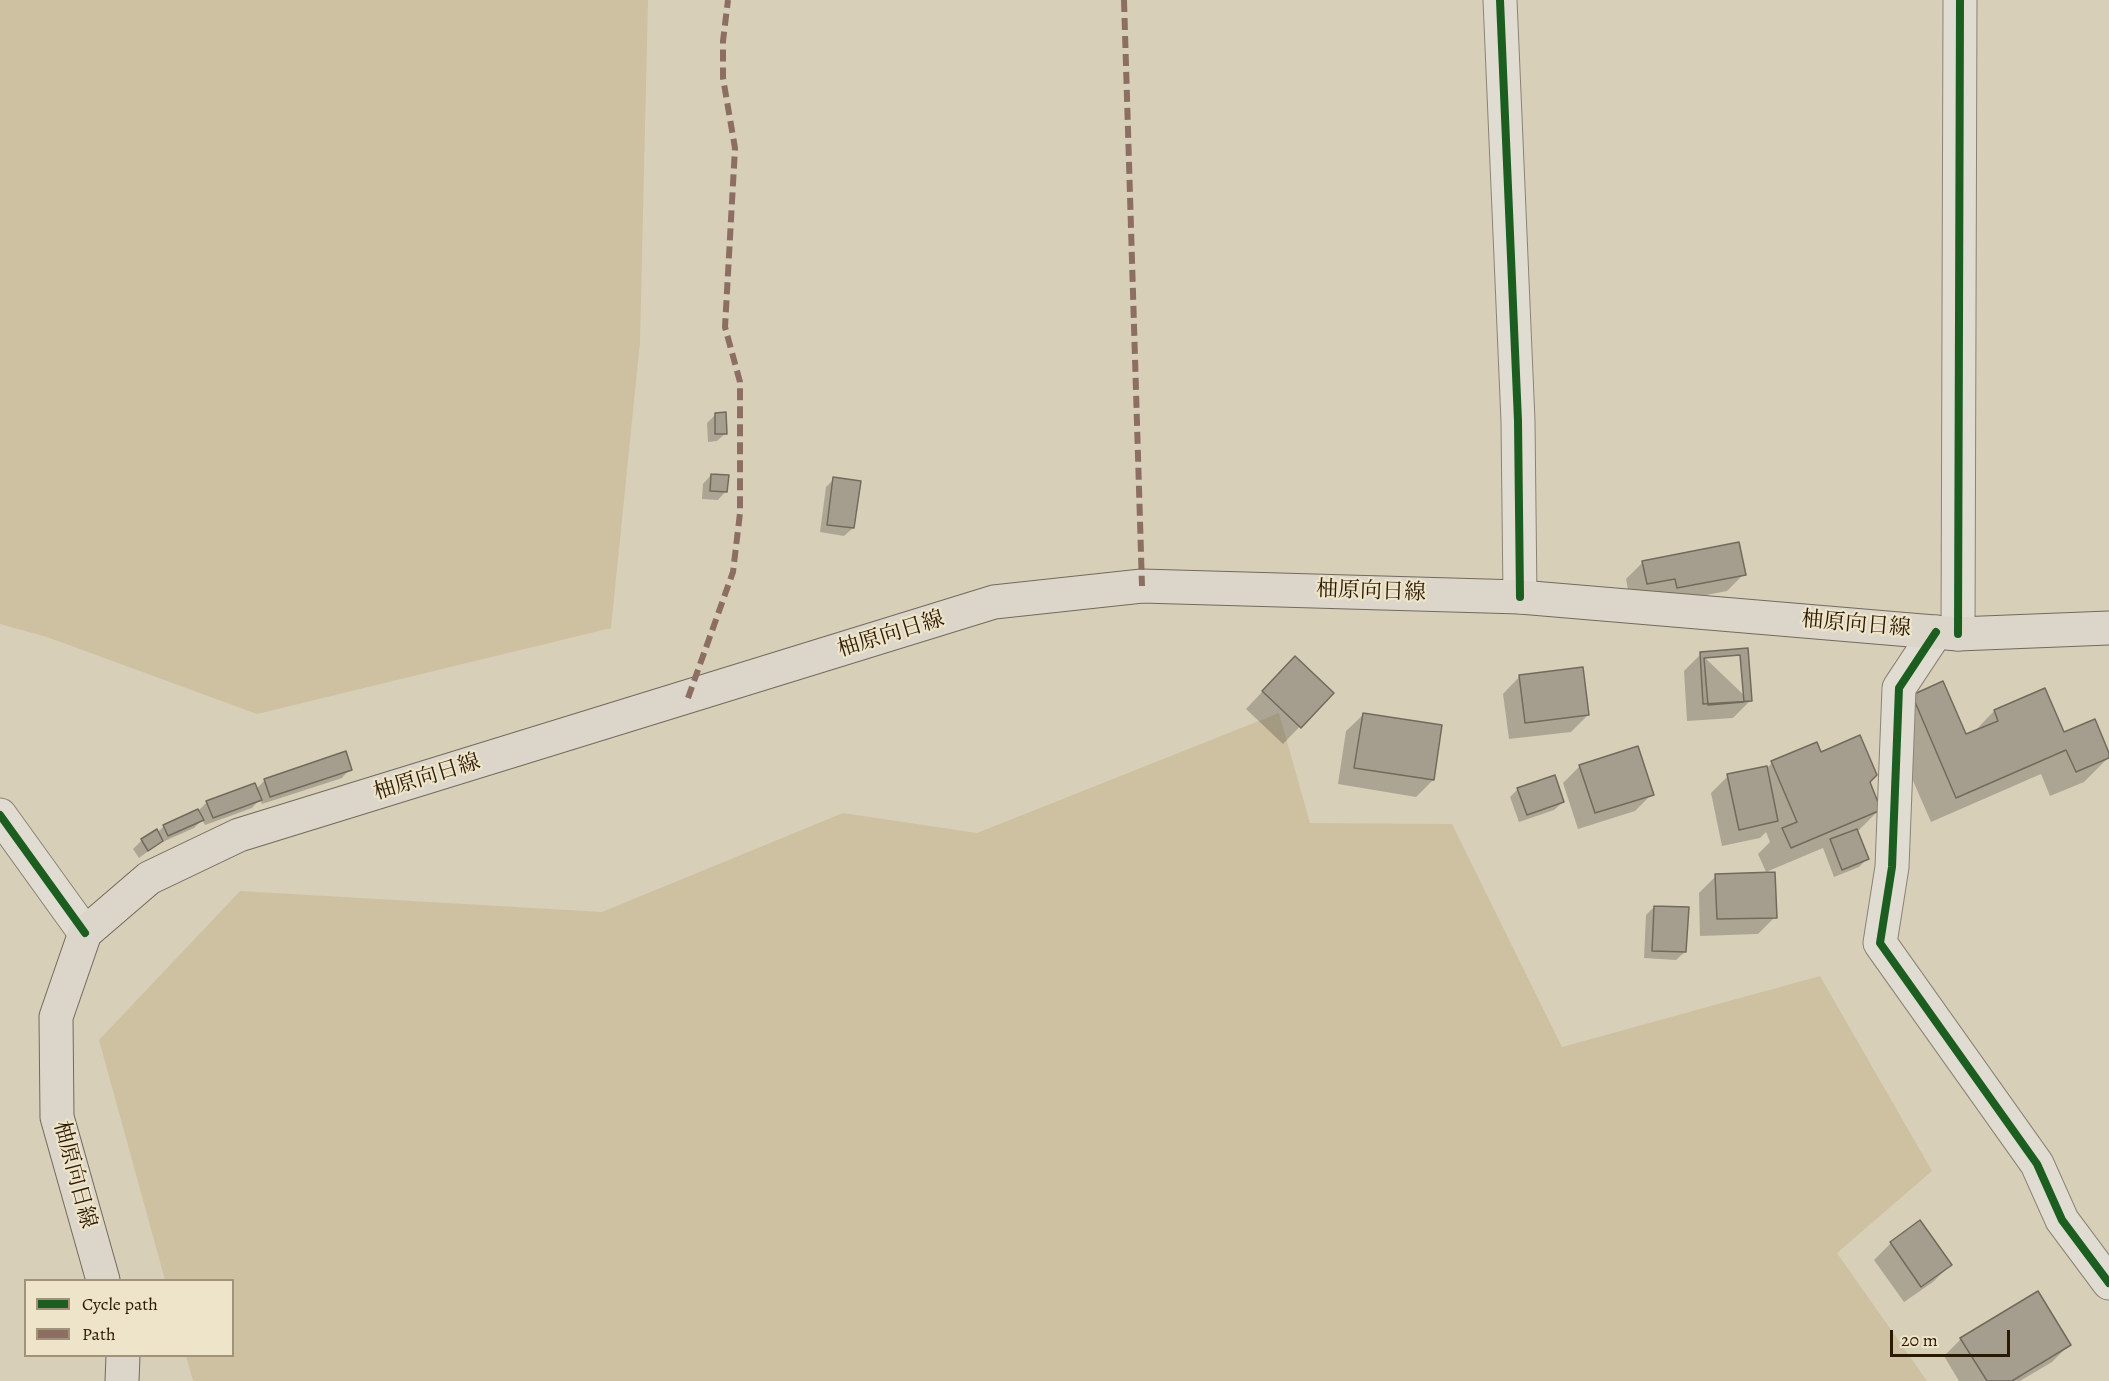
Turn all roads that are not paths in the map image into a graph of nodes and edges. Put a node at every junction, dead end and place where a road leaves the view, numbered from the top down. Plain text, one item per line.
1 (1500, 0) edge
2 (1960, 0) edge
3 (1520, 597) junction
4 (2109, 628) edge
5 (1947, 633) junction
6 (0, 815) edge
7 (85, 933) junction
8 (102, 1279) edge
9 (2109, 1283) edge
10 (123, 1357) edge
11 (122, 1381) edge

1 - 3 street
2 - 5 street
3 - 5 main road, 柚原向日線
3 - 7 main road, 柚原向日線
4 - 5 main road, 柚原向日線
5 - 9 street
6 - 7 street
7 - 8 main road, 柚原向日線
10 - 11 main road

